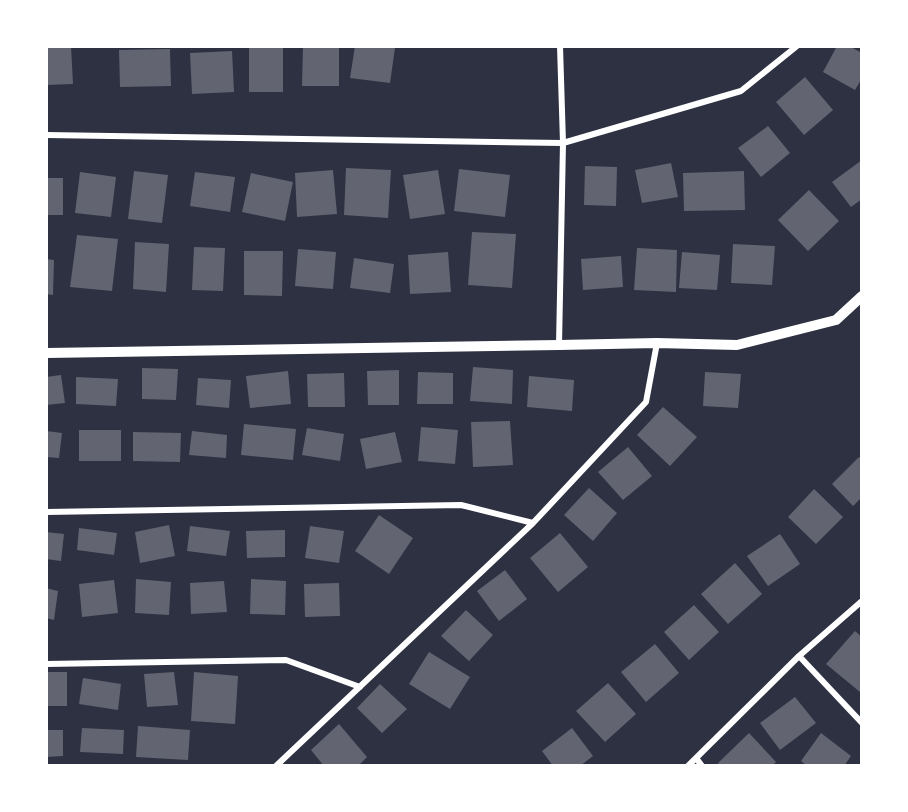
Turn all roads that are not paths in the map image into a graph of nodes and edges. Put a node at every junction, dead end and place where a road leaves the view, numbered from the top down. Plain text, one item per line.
1 (560, 46) edge
2 (797, 46) edge
3 (46, 135) edge
4 (563, 143) junction
5 (861, 296) edge
6 (657, 343) junction
7 (559, 345) junction
8 (46, 353) edge
9 (46, 512) edge
10 (533, 523) junction
11 (861, 601) edge
12 (799, 657) junction
13 (46, 664) edge
14 (360, 687) junction
15 (861, 723) edge
16 (696, 758) junction
17 (276, 765) edge
18 (688, 765) edge
19 (702, 765) edge

1 - 4 street
2 - 4 street
3 - 4 street
4 - 7 street
5 - 6 street
6 - 7 street
6 - 10 street
7 - 8 street
9 - 10 street
10 - 14 street
11 - 12 street
12 - 15 street
12 - 16 street
13 - 14 street
14 - 17 street
16 - 18 street
16 - 19 street

